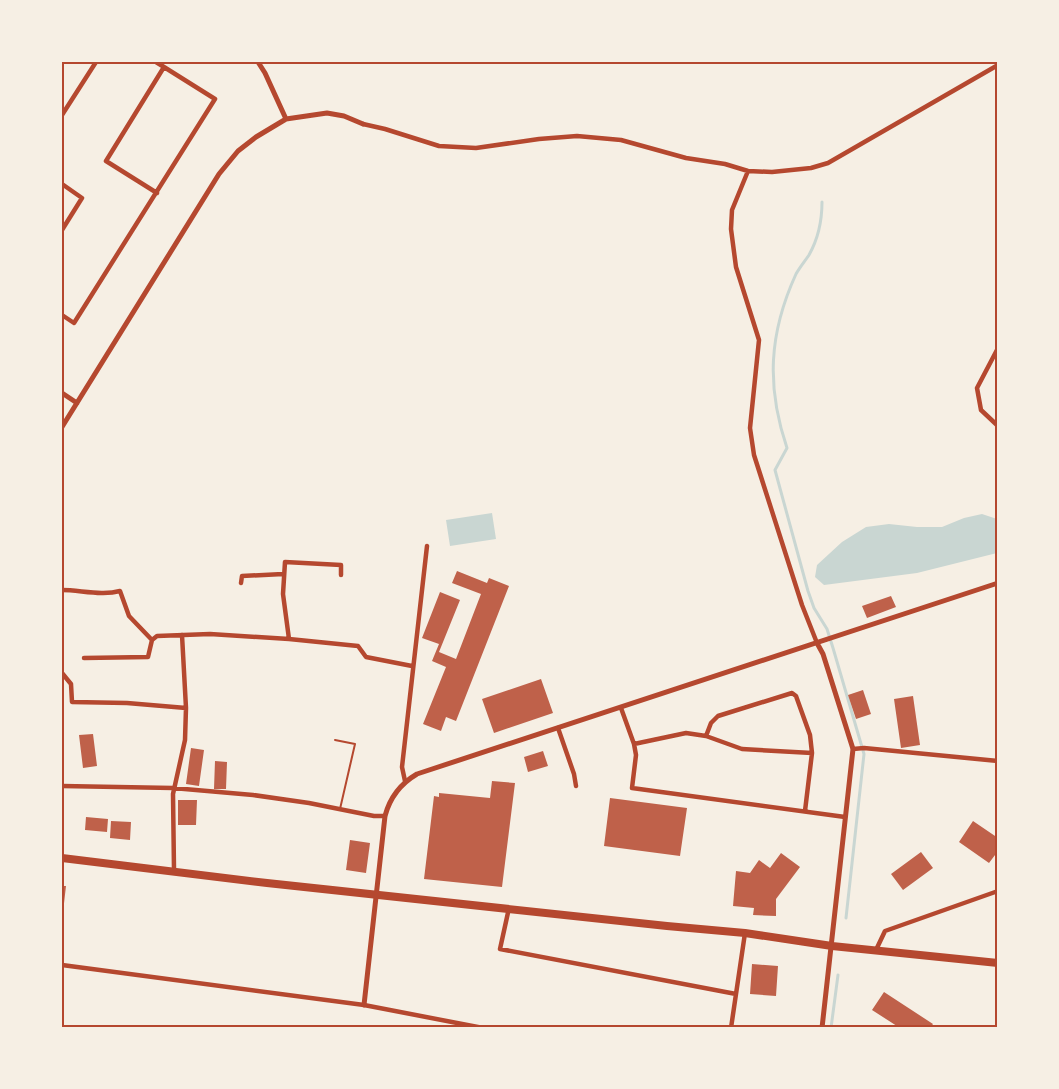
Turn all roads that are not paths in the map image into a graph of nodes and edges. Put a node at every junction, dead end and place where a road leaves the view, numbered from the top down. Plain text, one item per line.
1 (96, 62) edge
2 (156, 62) edge
3 (258, 62) edge
4 (998, 65) edge
5 (164, 67) junction
6 (62, 115) edge
7 (286, 119) junction
8 (363, 124) joint
9 (748, 171) junction
10 (62, 184) edge
11 (157, 193) junction
12 (62, 230) edge
13 (62, 315) edge
14 (998, 348) edge
15 (62, 393) edge
16 (77, 403) junction
17 (998, 426) edge
18 (62, 427) edge
19 (427, 546) dead end
20 (283, 574) junction
21 (341, 575) dead end
22 (241, 583) dead end
23 (998, 583) edge
24 (62, 590) edge
25 (182, 635) junction
26 (289, 639) junction
27 (152, 640) junction
28 (817, 643) junction
29 (84, 658) dead end
30 (412, 666) junction
31 (62, 673) edge
32 (186, 708) junction
33 (621, 708) junction
34 (558, 728) junction
35 (706, 736) junction
36 (335, 740) dead end
37 (634, 744) junction
38 (853, 749) junction
39 (812, 753) junction
40 (998, 761) edge
41 (405, 781) junction
42 (62, 786) edge
43 (576, 786) dead end
44 (173, 788) junction
45 (340, 809) junction
46 (805, 811) junction
47 (385, 816) junction
48 (845, 817) junction
49 (62, 858) edge
50 (174, 870) junction
51 (998, 891) edge
52 (377, 893) junction
53 (509, 908) junction
54 (745, 933) junction
55 (832, 946) junction
56 (876, 950) junction
57 (998, 963) edge
58 (62, 965) edge
59 (736, 994) junction
60 (364, 1005) junction
61 (483, 1028) edge
62 (731, 1028) edge
63 (822, 1028) edge

1 - 6 street
2 - 5 street
3 - 7 street
4 - 9 street
5 - 11 street
5 - 11 street
7 - 8 street
7 - 16 street
8 - 9 street
9 - 28 street
10 - 12 street
11 - 13 street
14 - 17 street
15 - 16 street
16 - 18 street
19 - 30 street
20 - 21 street
20 - 22 street
20 - 26 street
23 - 28 street
24 - 27 street
25 - 26 street
25 - 27 street
25 - 32 street
26 - 30 street
27 - 29 street
28 - 33 street
28 - 38 street
30 - 41 street
31 - 32 street
32 - 44 street
33 - 34 street
33 - 37 street
34 - 41 street
34 - 43 street
35 - 37 street
35 - 39 street
35 - 39 street
36 - 45 lane
37 - 46 street
38 - 40 street
38 - 48 street
39 - 46 street
41 - 47 street
42 - 44 street
44 - 45 street
44 - 50 street
45 - 47 street
46 - 48 street
47 - 52 street
48 - 55 street
49 - 50 highway
50 - 52 highway
51 - 56 street
52 - 53 highway
52 - 60 street
53 - 54 highway
53 - 59 street
54 - 55 highway
54 - 59 street
55 - 56 highway
55 - 63 street
56 - 57 highway
58 - 60 street
59 - 62 street
60 - 61 street

